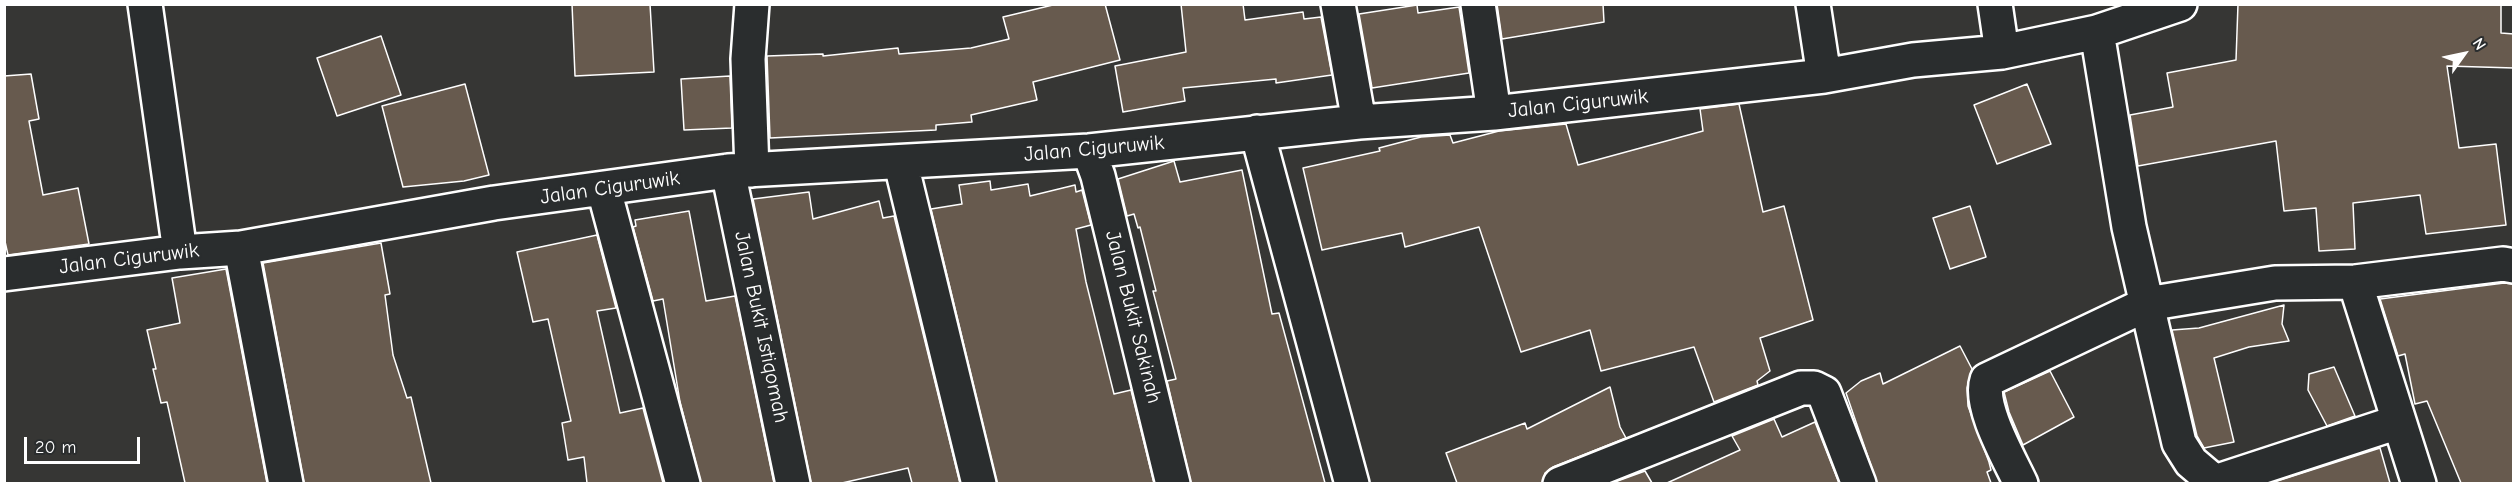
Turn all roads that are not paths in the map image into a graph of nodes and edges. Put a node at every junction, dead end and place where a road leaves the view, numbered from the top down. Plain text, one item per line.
1 (145, 4) edge
2 (752, 4) edge
3 (1338, 4) edge
4 (1478, 4) edge
5 (1813, 4) edge
6 (1995, 4) edge
7 (2180, 4) edge
8 (2097, 32) junction
9 (2002, 52) junction
10 (1824, 76) junction
11 (1494, 113) junction
12 (1359, 122) junction
13 (1257, 132) junction
14 (1089, 151) junction
15 (901, 164) junction
16 (740, 170) junction
17 (604, 190) junction
18 (241, 248) junction
19 (180, 252) junction
20 (2514, 266) edge
21 (4, 274) edge
22 (2355, 282) junction
23 (2147, 304) junction
24 (2398, 422) junction
25 (286, 483) edge
26 (683, 483) edge
27 (793, 483) edge
28 (979, 483) edge
29 (1173, 483) edge
30 (1352, 483) edge
31 (1560, 483) edge
32 (1859, 483) edge
33 (2022, 483) edge
34 (2216, 483) edge
35 (2419, 483) edge

1 - 19 street
2 - 16 street, Jalan Bukit Istiqomah
3 - 12 street
4 - 11 street
5 - 10 street
6 - 9 street
7 - 8 street, Jalan Ciguruwik
8 - 9 street, Jalan Ciguruwik
8 - 23 street
9 - 10 street, Jalan Ciguruwik
10 - 11 street, Jalan Ciguruwik
11 - 12 street, Jalan Ciguruwik
12 - 13 street, Jalan Ciguruwik
13 - 14 street, Jalan Ciguruwik
13 - 30 street
14 - 15 street, Jalan Ciguruwik
14 - 29 street, Jalan Bukit Sakinah
15 - 16 street, Jalan Ciguruwik
15 - 28 street
16 - 17 street, Jalan Ciguruwik
16 - 27 street, Jalan Bukit Istiqomah
17 - 18 street, Jalan Ciguruwik
17 - 26 street
18 - 19 street, Jalan Ciguruwik
18 - 25 street
19 - 21 street, Jalan Ciguruwik
20 - 22 street
22 - 23 street
22 - 24 street
23 - 33 street
23 - 34 street
24 - 34 street
24 - 35 street
31 - 32 street

